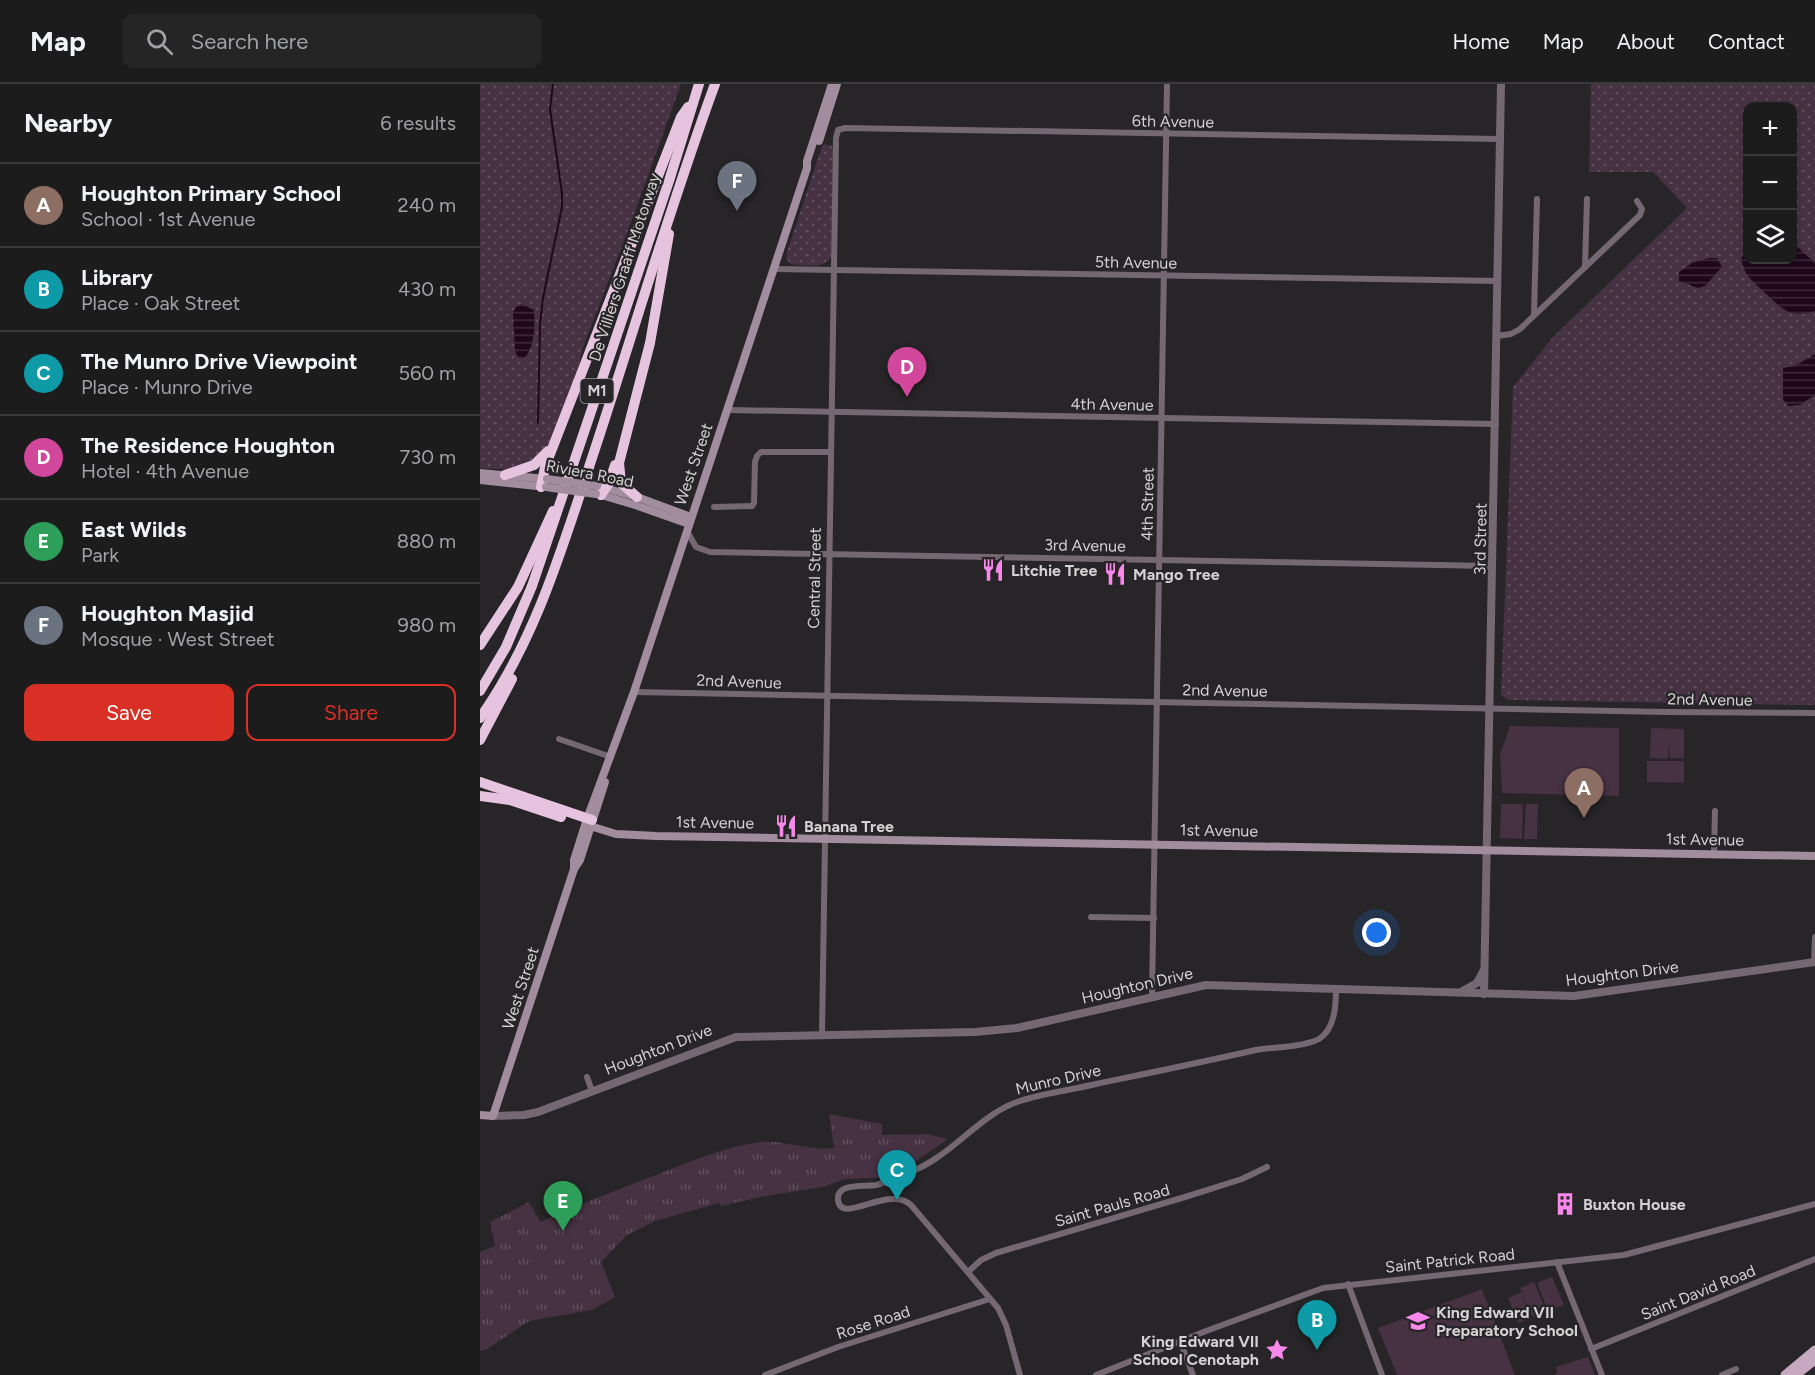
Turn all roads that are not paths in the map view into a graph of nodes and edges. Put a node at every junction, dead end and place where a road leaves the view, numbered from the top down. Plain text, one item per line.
1 (699, 84) edge
2 (715, 84) edge
3 (837, 84) edge
4 (1167, 84) edge
5 (1501, 84) edge
6 (832, 90) edge
7 (694, 103) junction
8 (845, 128) joint
9 (1167, 134) junction
10 (1500, 139) junction
11 (1537, 199) dead end
12 (1587, 199) dead end
13 (1637, 201) dead end
14 (669, 219) junction
15 (1585, 267) junction
16 (774, 269) junction
17 (834, 270) junction
18 (1165, 276) junction
19 (1498, 281) junction
20 (1534, 315) junction
21 (1497, 336) junction
22 (649, 338) junction
23 (728, 410) junction
24 (832, 413) junction
25 (1162, 419) junction
26 (1496, 424) junction
27 (555, 442) junction
28 (830, 452) junction
29 (480, 473) edge
30 (506, 475) junction
31 (480, 480) edge
32 (544, 483) junction
33 (600, 491) junction
34 (637, 497) junction
35 (560, 505) junction
36 (714, 507) dead end
37 (689, 524) junction
38 (830, 555) junction
39 (1160, 560) junction
40 (1493, 566) junction
41 (480, 645) edge
42 (515, 661) junction
43 (480, 692) edge
44 (634, 692) junction
45 (827, 697) junction
46 (1157, 702) junction
47 (1490, 708) junction
48 (1815, 713) edge
49 (480, 718) edge
50 (559, 739) dead end
51 (480, 740) edge
52 (610, 757) junction
53 (480, 782) edge
54 (480, 796) edge
55 (1715, 811) dead end
56 (588, 822) junction
57 (825, 839) junction
58 (1155, 844) junction
59 (1488, 850) junction
60 (1714, 854) junction
61 (1815, 856) edge
62 (1091, 917) dead end
63 (1154, 918) junction
64 (1815, 937) edge
65 (1815, 962) edge
66 (1486, 966) junction
67 (1336, 989) junction
68 (1458, 993) junction
69 (1484, 994) junction
70 (1152, 996) junction
71 (822, 1034) junction
72 (588, 1077) dead end
73 (592, 1090) junction
74 (480, 1115) edge
75 (493, 1116) junction
76 (1267, 1167) dead end
77 (1815, 1204) edge
78 (1815, 1259) edge
79 (1557, 1262) junction
80 (968, 1272) junction
81 (1348, 1284) junction
82 (990, 1299) junction
83 (1180, 1341) junction
84 (1592, 1349) junction
85 (1815, 1350) edge
86 (1815, 1360) edge
87 (1736, 1369) dead end
88 (1020, 1374) edge
89 (765, 1375) edge
90 (1096, 1375) edge
91 (1193, 1375) edge
92 (1382, 1375) edge
93 (1602, 1375) edge
94 (1722, 1375) edge
95 (1785, 1375) edge
96 (1796, 1375) edge

1 - 7 highway, De Villiers Graaff Motorway / M1
2 - 14 highway, M1
3 - 6 main road
4 - 9 street, 4th Street
5 - 10 street, 3rd Street
6 - 16 main road, West Street
7 - 27 highway
7 - 35 highway, De Villiers Graaff Motorway / M1
8 - 9 street, 6th Avenue
8 - 17 street, Central Street
9 - 10 street, 6th Avenue
9 - 18 street, 4th Street
10 - 19 street, 3rd Street
11 - 20 street
12 - 15 street
13 - 15 street
14 - 22 highway
14 - 42 highway, M1
15 - 20 street
16 - 17 street, 5th Avenue
16 - 23 main road, West Street
17 - 18 street, 5th Avenue
17 - 24 street, Central Street
18 - 19 street, 5th Avenue
18 - 25 street, 4th Street
19 - 21 street, 3rd Street
20 - 21 street
21 - 26 street, 3rd Street
22 - 33 highway
22 - 34 highway
23 - 24 street, 4th Avenue
23 - 37 main road, West Street
24 - 25 street, 4th Avenue
24 - 28 street, Central Street
25 - 26 street, 4th Avenue
25 - 39 street, 4th Street
26 - 40 street, 3rd Street
27 - 30 highway
27 - 32 highway
28 - 36 street
28 - 38 street, Central Street
29 - 30 main road, Riviera Road
30 - 32 main road, Riviera Road
31 - 32 main road, Riviera Road
32 - 33 main road, Riviera Road, bridge
33 - 34 main road, Riviera Road
33 - 37 main road, Riviera Road
34 - 37 main road, Riviera Road
35 - 41 highway
35 - 43 highway, De Villiers Graaff Motorway / M1
37 - 38 street, 3rd Avenue
37 - 44 main road, West Street
38 - 39 street, 3rd Avenue
38 - 45 street, Central Street
39 - 40 street, 3rd Avenue
39 - 46 street, 4th Street
40 - 47 street, 3rd Street
42 - 49 highway, M1
42 - 51 highway
44 - 45 street, 2nd Avenue
44 - 52 main road, West Street
45 - 46 street, 2nd Avenue
45 - 57 street, Central Street
46 - 47 street, 2nd Avenue
46 - 58 street, 4th Street
47 - 48 street, 2nd Avenue
47 - 59 street, 3rd Street
50 - 52 street
52 - 56 main road, West Street
53 - 56 highway
54 - 56 highway
55 - 60 street
56 - 57 main road, 1st Avenue
56 - 75 main road, West Street
57 - 58 main road, 1st Avenue
57 - 71 street, Central Street
58 - 59 main road, 1st Avenue
58 - 63 street, 4th Street
59 - 60 main road, 1st Avenue
59 - 66 street, 3rd Street
60 - 61 main road, 1st Avenue
62 - 63 street
63 - 70 street, 4th Street
64 - 65 street
65 - 69 street, Houghton Drive
66 - 68 street
66 - 69 street, 3rd Street
67 - 68 street, Houghton Drive
67 - 70 street, Houghton Drive
67 - 80 street, Munro Drive
68 - 69 street, Houghton Drive
70 - 71 street, Houghton Drive
71 - 73 street, Houghton Drive
72 - 73 street
73 - 75 street, Houghton Drive
74 - 75 main road, Houghton Drive
76 - 80 street, Saint Pauls Road
77 - 79 street, Saint Patrick Road
78 - 84 street, Saint David Road
79 - 81 street, Saint Patrick Road
79 - 84 street
80 - 82 street, Munro Drive
81 - 83 street, Saint Patrick Road
81 - 92 street
82 - 88 street, Munro Drive
82 - 89 street, Rose Road
83 - 90 street, Saint Patrick Road
83 - 91 street
84 - 93 street
85 - 95 main road
86 - 96 main road
87 - 94 street

